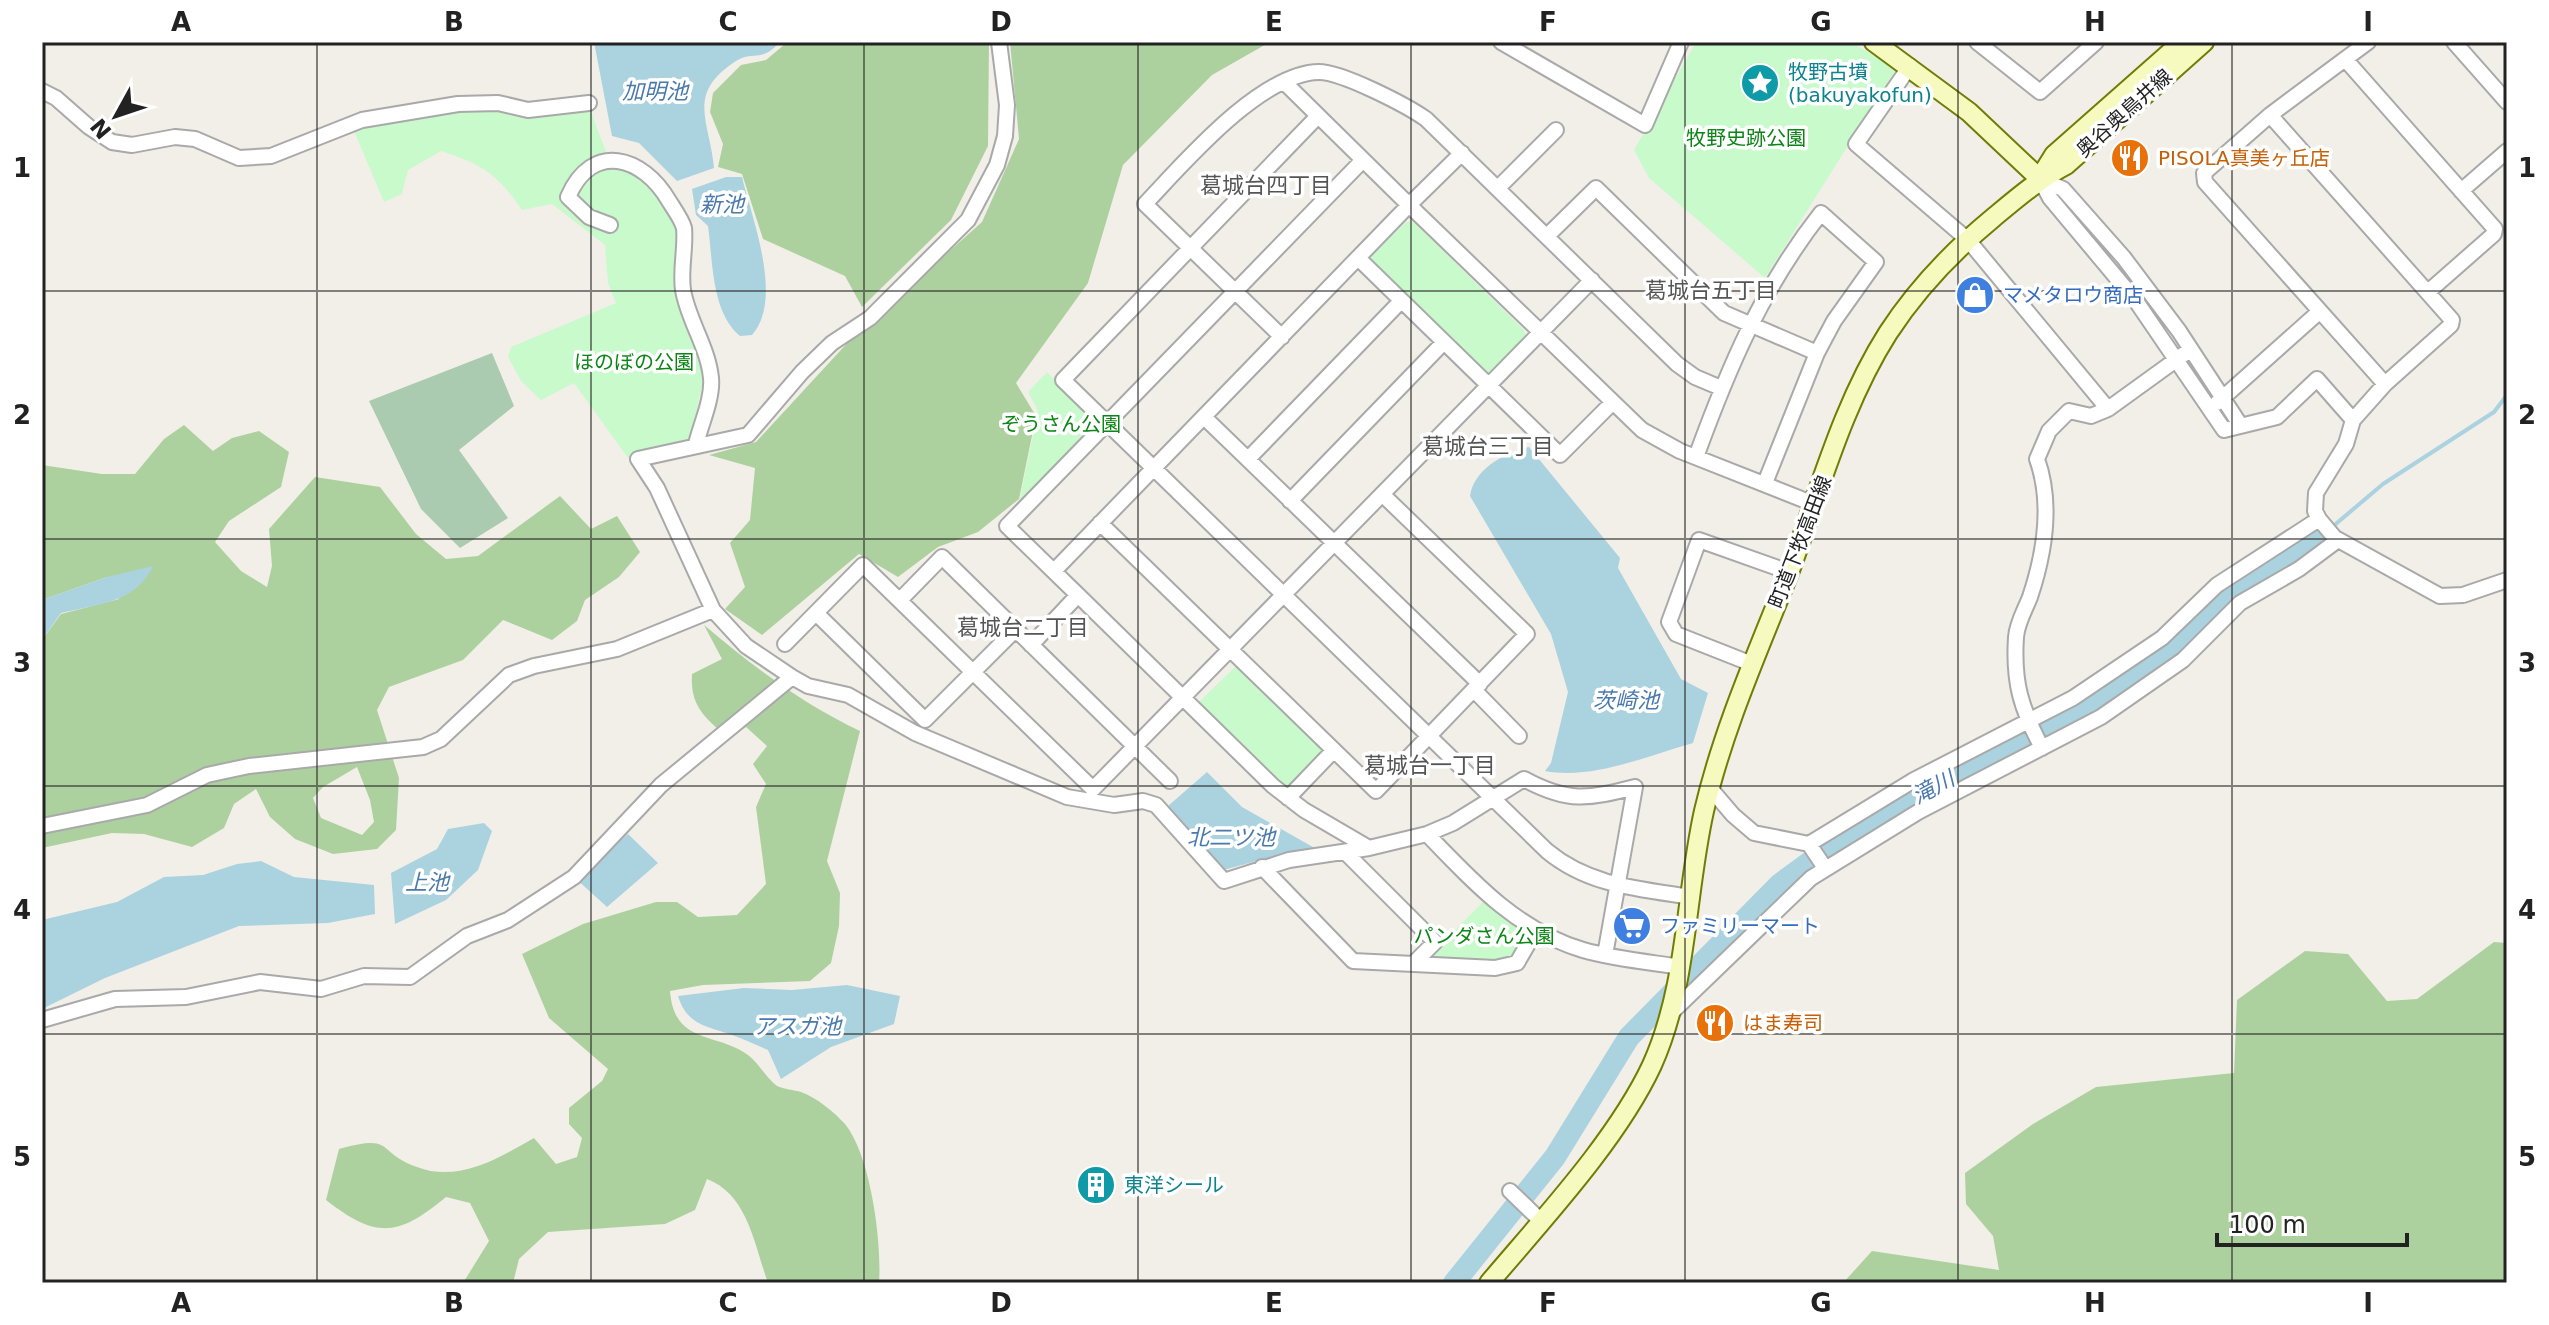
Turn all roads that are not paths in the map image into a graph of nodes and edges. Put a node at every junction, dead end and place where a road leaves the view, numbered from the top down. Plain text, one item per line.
1 (999, 42) edge
2 (1501, 42) edge
3 (1874, 42) edge
4 (1977, 42) edge
5 (2096, 42) edge
6 (2182, 42) edge
7 (2204, 42) edge
8 (2368, 42) edge
9 (2454, 42) edge
10 (1678, 43) edge
11 (2345, 59) junction
12 (1910, 66) junction
13 (1285, 83) junction
14 (42, 91) edge
15 (2507, 102) edge
16 (589, 103) dead end
17 (2270, 115) junction
18 (1318, 116) junction
19 (1556, 130) dead end
20 (2507, 151) edge
21 (1462, 153) junction
22 (1363, 160) junction
23 (2040, 179) junction
24 (1498, 188) junction
25 (2461, 191) junction
26 (1409, 205) junction
27 (610, 225) dead end
28 (1547, 236) junction
29 (1968, 240) junction
30 (1190, 247) junction
31 (1358, 258) junction
32 (1592, 280) junction
33 (1235, 291) junction
34 (2428, 292) junction
35 (1401, 301) junction
36 (2319, 312) junction
37 (1748, 326) junction
38 (1540, 332) junction
39 (1282, 337) junction
40 (1444, 342) junction
41 (2191, 349) junction
42 (1817, 353) junction
43 (2177, 359) junction
44 (1489, 384) junction
45 (2385, 384) junction
46 (1721, 388) junction
47 (2223, 398) junction
48 (1612, 403) junction
49 (2108, 409) junction
50 (2210, 409) junction
51 (1204, 417) junction
52 (2353, 420) junction
53 (1106, 424) junction
54 (2241, 426) junction
55 (696, 444) junction
56 (1696, 457) junction
57 (1248, 459) junction
58 (1153, 469) junction
59 (1765, 483) junction
60 (1382, 494) junction
61 (1290, 501) junction
62 (1814, 504) junction
63 (2319, 519) junction
64 (1100, 523) junction
65 (2334, 537) junction
66 (1334, 544) junction
67 (2274, 550) junction
68 (1054, 571) junction
69 (1789, 572) junction
70 (2288, 575) junction
71 (2505, 586) edge
72 (1078, 595) junction
73 (1283, 596) junction
74 (900, 600) junction
75 (713, 610) junction
76 (816, 613) junction
77 (1015, 630) junction
78 (785, 644) dead end
79 (1031, 645) junction
80 (1231, 650) junction
81 (1752, 664) junction
82 (973, 671) junction
83 (792, 677) junction
84 (1477, 687) junction
85 (1184, 699) junction
86 (2028, 721) junction
87 (1519, 736) dead end
88 (1428, 737) junction
89 (1136, 748) junction
90 (2042, 748) junction
91 (1334, 750) junction
92 (1170, 781) dead end
93 (1710, 788) junction
94 (1288, 798) junction
95 (1492, 800) junction
96 (42, 826) edge
97 (1427, 834) junction
98 (1809, 844) junction
99 (1369, 848) junction
100 (1345, 852) junction
101 (1262, 867) junction
102 (1825, 868) junction
103 (1617, 886) junction
104 (1692, 897) junction
105 (1536, 930) junction
106 (1605, 955) junction
107 (1413, 964) junction
108 (1681, 967) junction
109 (1670, 1013) junction
110 (42, 1020) edge
111 (1510, 1191) dead end
112 (1536, 1217) junction
113 (1489, 1283) edge

1 - 55 street
2 - 10 street
3 - 12 street
4 - 5 street
6 - 23 street
7 - 23 street, 奥谷奥鳥井線
8 - 11 street
9 - 15 street
11 - 17 street
11 - 25 street
12 - 23 street
12 - 29 street
13 - 18 street
13 - 21 street
13 - 30 street
14 - 16 street
17 - 34 street
17 - 36 street
18 - 22 street
18 - 30 street
19 - 24 street
20 - 25 street
21 - 24 street
21 - 26 street
22 - 26 street
22 - 33 street
23 - 29 street, 町道下牧高田線
23 - 41 street
23 - 43 street
24 - 28 street
25 - 34 street
26 - 31 street
26 - 38 street
27 - 55 street
28 - 32 street
28 - 37 street
29 - 49 street
29 - 62 street, 町道下牧高田線
30 - 33 street
30 - 53 street
31 - 35 street
31 - 39 street
32 - 38 street
32 - 46 street
33 - 39 street
33 - 53 street
34 - 45 street
35 - 40 street
35 - 57 street
36 - 45 street
36 - 47 street
37 - 42 street
37 - 42 street
37 - 46 street
38 - 44 street
38 - 48 street
39 - 51 street
40 - 44 street
40 - 61 street
41 - 43 street
41 - 47 street
42 - 59 street
43 - 49 street
43 - 50 street
44 - 48 street
44 - 60 street
45 - 52 street
46 - 56 street
47 - 50 street
47 - 54 street
48 - 56 street
49 - 86 street
50 - 54 street
51 - 57 street
51 - 58 street
52 - 54 street
52 - 63 street
53 - 58 street
53 - 68 street
55 - 75 street
56 - 59 street
57 - 61 street
58 - 64 street
58 - 73 street
59 - 62 street
60 - 66 street
60 - 84 street
61 - 66 street
62 - 69 street, 町道下牧高田線
63 - 65 street
63 - 67 street
64 - 68 street
64 - 80 street
65 - 70 street
65 - 71 street
66 - 73 street
66 - 84 street
67 - 70 street
67 - 86 street
68 - 72 street
69 - 81 street, 町道下牧高田線
69 - 81 street
70 - 90 street
72 - 79 street
72 - 85 street
73 - 80 street
73 - 88 street
74 - 76 street
74 - 77 street
74 - 82 street
75 - 83 street
75 - 96 street
76 - 78 street
76 - 82 street
77 - 79 street
77 - 82 street
79 - 89 street
80 - 85 street
80 - 91 street
81 - 93 street, 町道下牧高田線
82 - 89 street
83 - 101 street
83 - 110 street
84 - 87 street
84 - 88 street
85 - 89 street
85 - 94 street
86 - 90 street
86 - 98 street
88 - 91 street
88 - 95 street
89 - 92 street
90 - 102 street
91 - 94 street
93 - 98 street
93 - 104 street, 町道下牧高田線
94 - 99 street
95 - 97 street
95 - 103 street
95 - 103 street
97 - 99 street
97 - 105 street
98 - 102 street
99 - 100 street
100 - 101 street
100 - 107 street
101 - 107 street
102 - 109 street
103 - 104 street
103 - 106 street
104 - 108 street, 町道下牧高田線
105 - 106 street
105 - 107 street
106 - 108 street
108 - 109 street, 町道下牧高田線
109 - 112 street, 町道下牧高田線
111 - 112 street
112 - 113 street, 町道下牧高田線

